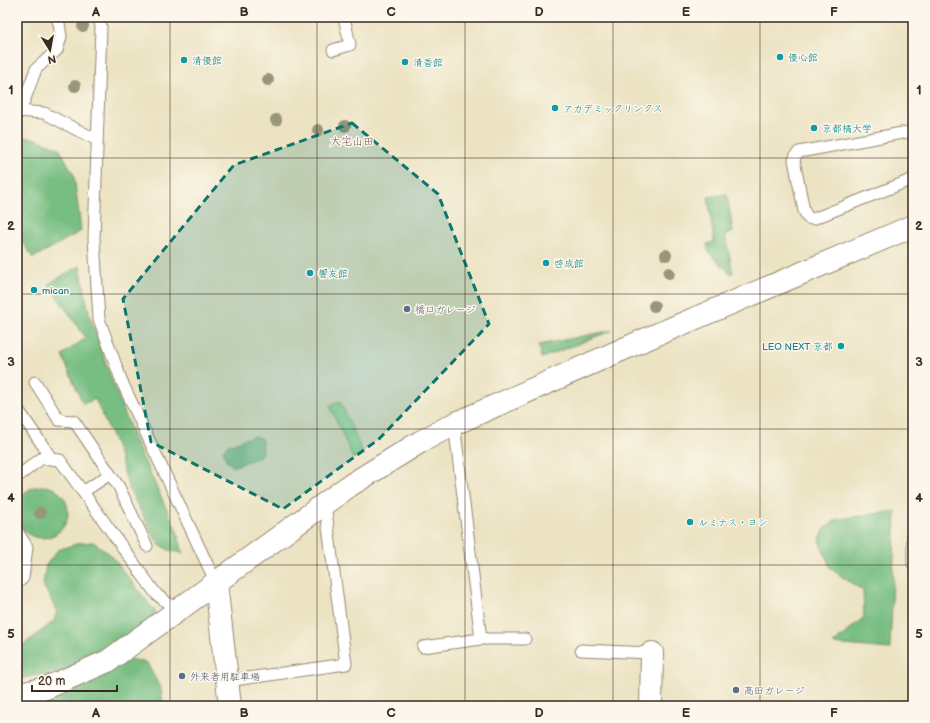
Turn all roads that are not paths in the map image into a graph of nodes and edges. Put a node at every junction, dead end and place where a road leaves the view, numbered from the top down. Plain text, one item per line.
1 (56, 17) edge
2 (99, 17) edge
3 (344, 17) edge
4 (333, 50) dead end
5 (18, 111) edge
6 (913, 131) edge
7 (97, 140) junction
8 (913, 179) edge
9 (913, 226) edge
10 (35, 382) dead end
11 (17, 408) edge
12 (454, 424) junction
13 (52, 459) junction
14 (110, 474) junction
15 (17, 477) edge
16 (83, 492) junction
17 (325, 504) junction
18 (17, 531) edge
19 (913, 535) edge
20 (147, 546) dead end
21 (913, 564) edge
22 (17, 582) edge
23 (216, 583) junction
24 (178, 611) junction
25 (481, 639) junction
26 (525, 639) dead end
27 (423, 647) dead end
28 (580, 650) dead end
29 (652, 653) joint
30 (227, 681) junction
31 (17, 695) edge
32 (230, 706) edge
33 (651, 706) edge

1 - 5 lane
2 - 7 lane
3 - 4 lane
5 - 7 lane
6 - 8 lane
7 - 23 lane
9 - 12 street
10 - 14 lane
11 - 13 lane
12 - 17 street
12 - 25 lane
13 - 15 lane
13 - 16 lane
14 - 16 lane
14 - 20 lane
16 - 24 lane
17 - 23 street
17 - 30 lane
18 - 22 lane
19 - 21 lane
23 - 24 street
23 - 30 street
24 - 31 street
25 - 26 lane
25 - 27 lane
28 - 29 lane
29 - 33 street
30 - 32 street

